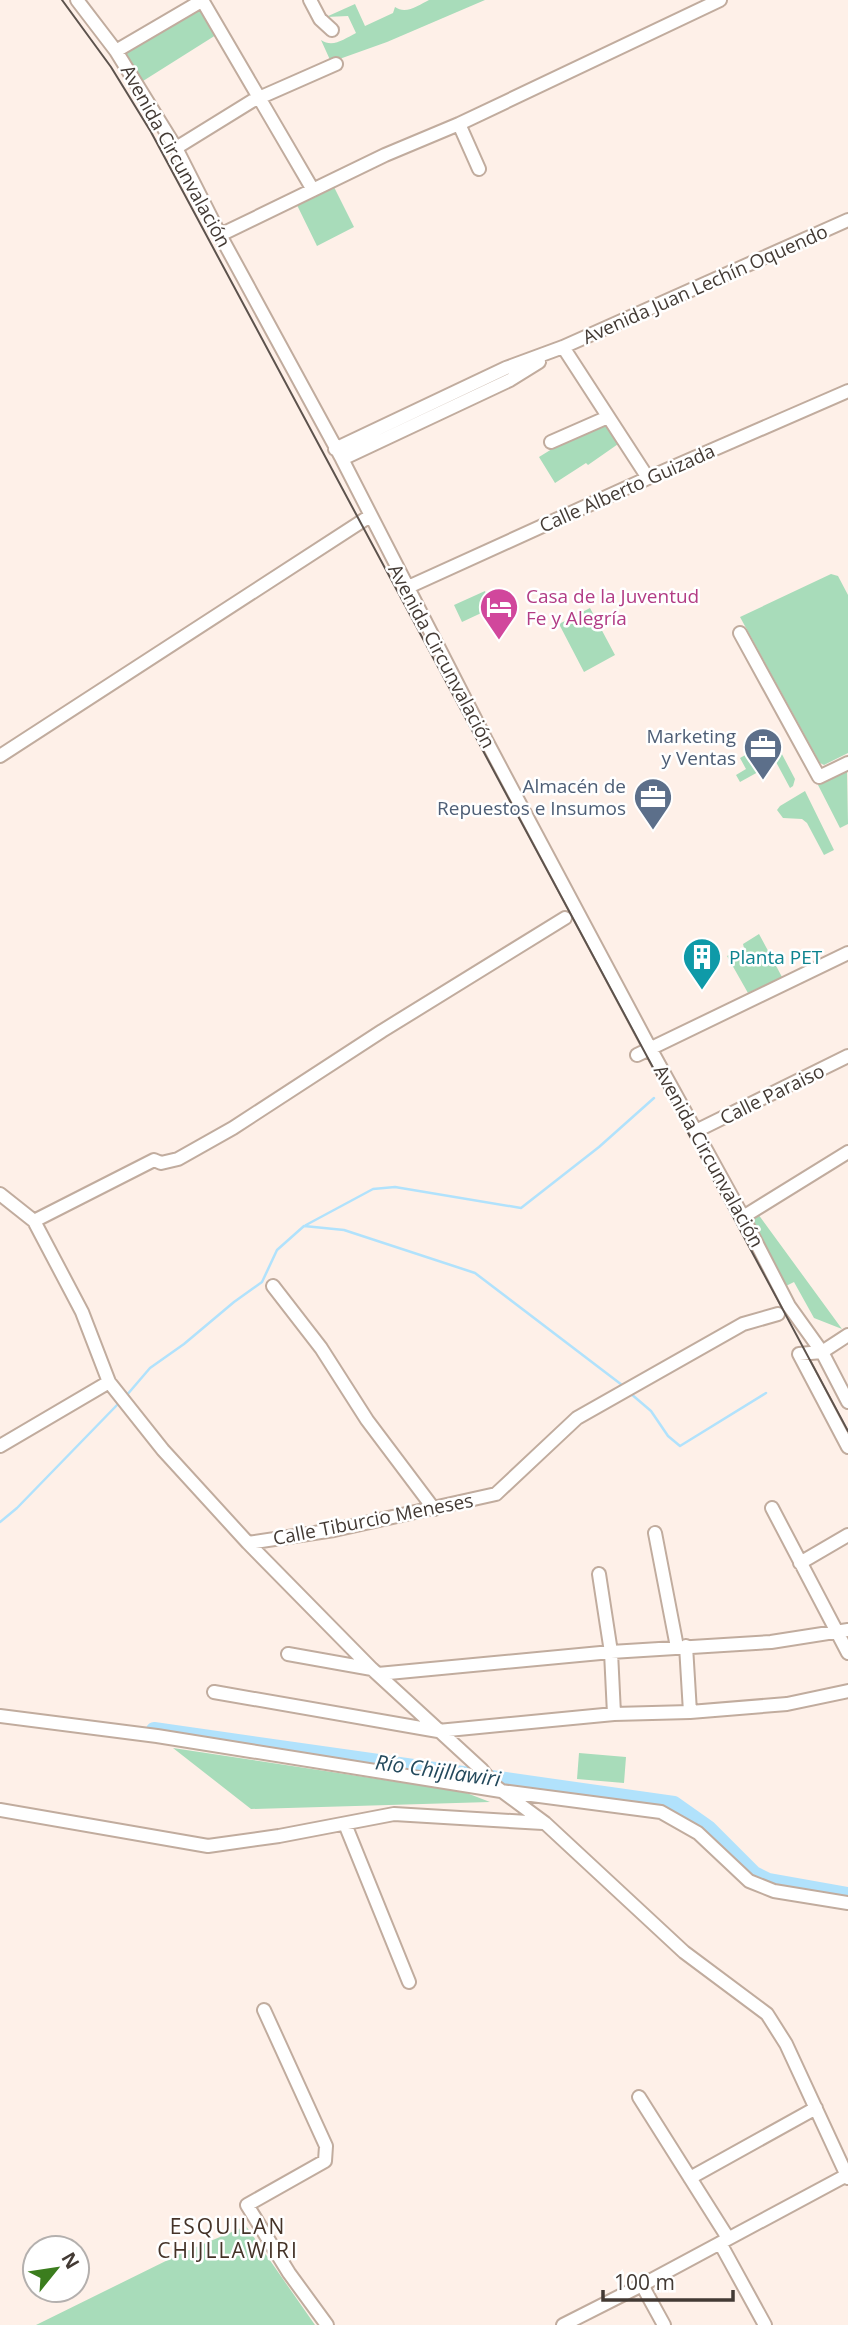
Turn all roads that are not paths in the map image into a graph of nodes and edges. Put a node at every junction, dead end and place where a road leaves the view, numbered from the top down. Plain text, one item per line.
1 (77, 0) edge
2 (203, 0) edge
3 (310, 0) edge
4 (720, 0) edge
5 (332, 30) dead end
6 (116, 51) junction
7 (336, 64) dead end
8 (261, 98) junction
9 (459, 124) junction
10 (176, 148) junction
11 (479, 169) dead end
12 (313, 190) junction
13 (848, 220) edge
14 (220, 234) junction
15 (563, 347) junction
16 (848, 391) edge
17 (608, 417) junction
18 (551, 442) dead end
19 (338, 454) junction
20 (648, 478) junction
21 (370, 516) junction
22 (407, 589) junction
23 (740, 632) dead end
24 (0, 756) edge
25 (848, 763) edge
26 (565, 918) dead end
27 (848, 953) edge
28 (650, 1048) junction
29 (636, 1055) dead end
30 (848, 1056) edge
31 (696, 1131) junction
32 (848, 1152) edge
33 (0, 1194) edge
34 (743, 1217) junction
35 (34, 1221) junction
36 (273, 1286) dead end
37 (778, 1314) dead end
38 (848, 1335) edge
39 (822, 1352) junction
40 (109, 1382) junction
41 (848, 1402) edge
42 (0, 1446) edge
43 (848, 1447) edge
44 (772, 1508) dead end
45 (434, 1509) junction
46 (655, 1534) dead end
47 (848, 1535) edge
48 (248, 1543) junction
49 (800, 1563) junction
50 (599, 1574) dead end
51 (843, 1631) edge
52 (682, 1646) junction
53 (611, 1652) junction
54 (848, 1653) edge
55 (288, 1654) dead end
56 (375, 1671) junction
57 (214, 1692) dead end
58 (848, 1692) edge
59 (690, 1712) junction
60 (614, 1714) junction
61 (0, 1716) edge
62 (438, 1731) junction
63 (498, 1788) junction
64 (0, 1810) edge
65 (545, 1823) junction
66 (345, 1824) junction
67 (848, 1903) edge
68 (409, 1982) dead end
69 (264, 2010) dead end
70 (639, 2096) dead end
71 (816, 2108) junction
72 (847, 2177) edge
73 (690, 2178) junction
74 (724, 2241) junction
75 (642, 2285) junction
76 (327, 2325) edge
77 (563, 2325) edge
78 (664, 2325) edge
79 (765, 2325) edge

1 - 6 street, Avenida Circunvalación
2 - 6 street
2 - 8 street
3 - 5 street
4 - 9 street
6 - 10 street, Avenida Circunvalación
7 - 8 street
8 - 10 street
8 - 12 street
9 - 11 street
9 - 12 street
10 - 14 street, Avenida Circunvalación
12 - 14 street
13 - 15 street, Avenida Juan Lechín Oquendo
14 - 19 street, Avenida Circunvalación
15 - 17 street
15 - 19 street, Avenida Juan Lechín Oquendo
16 - 20 street, Calle Alberto Guizada
17 - 18 street
17 - 20 street
19 - 21 street, Avenida Circunvalación
20 - 22 street, Calle Alberto Guizada
21 - 22 street, Avenida Circunvalación
21 - 24 street
22 - 28 street, Avenida Circunvalación
23 - 25 street
26 - 35 street
27 - 28 street
28 - 29 street
28 - 31 street, Avenida Circunvalación
30 - 31 street, Calle Paraiso
31 - 34 street, Avenida Circunvalación
32 - 34 street
33 - 35 street
34 - 39 street, Avenida Circunvalación
35 - 40 street
36 - 45 street
37 - 45 street, Calle Tiburcio Meneses
38 - 39 street
39 - 41 street, Avenida Circunvalación
39 - 43 street
40 - 42 street
40 - 48 street
44 - 49 street
45 - 48 street, Calle Tiburcio Meneses
46 - 52 street
47 - 49 street
48 - 56 street
49 - 51 street
50 - 53 street
51 - 52 street
51 - 54 street
52 - 53 street
52 - 59 street
53 - 56 street
53 - 60 street
55 - 56 street
56 - 62 street
57 - 62 street
58 - 59 street
59 - 60 street
60 - 62 street
61 - 63 street
62 - 63 street
63 - 65 street
63 - 67 street
64 - 66 street
65 - 66 street
65 - 71 street
66 - 68 street
69 - 76 street
70 - 73 street
71 - 72 street
71 - 73 street
72 - 74 street
73 - 74 street
74 - 75 street
74 - 79 street
75 - 77 street
75 - 78 street

